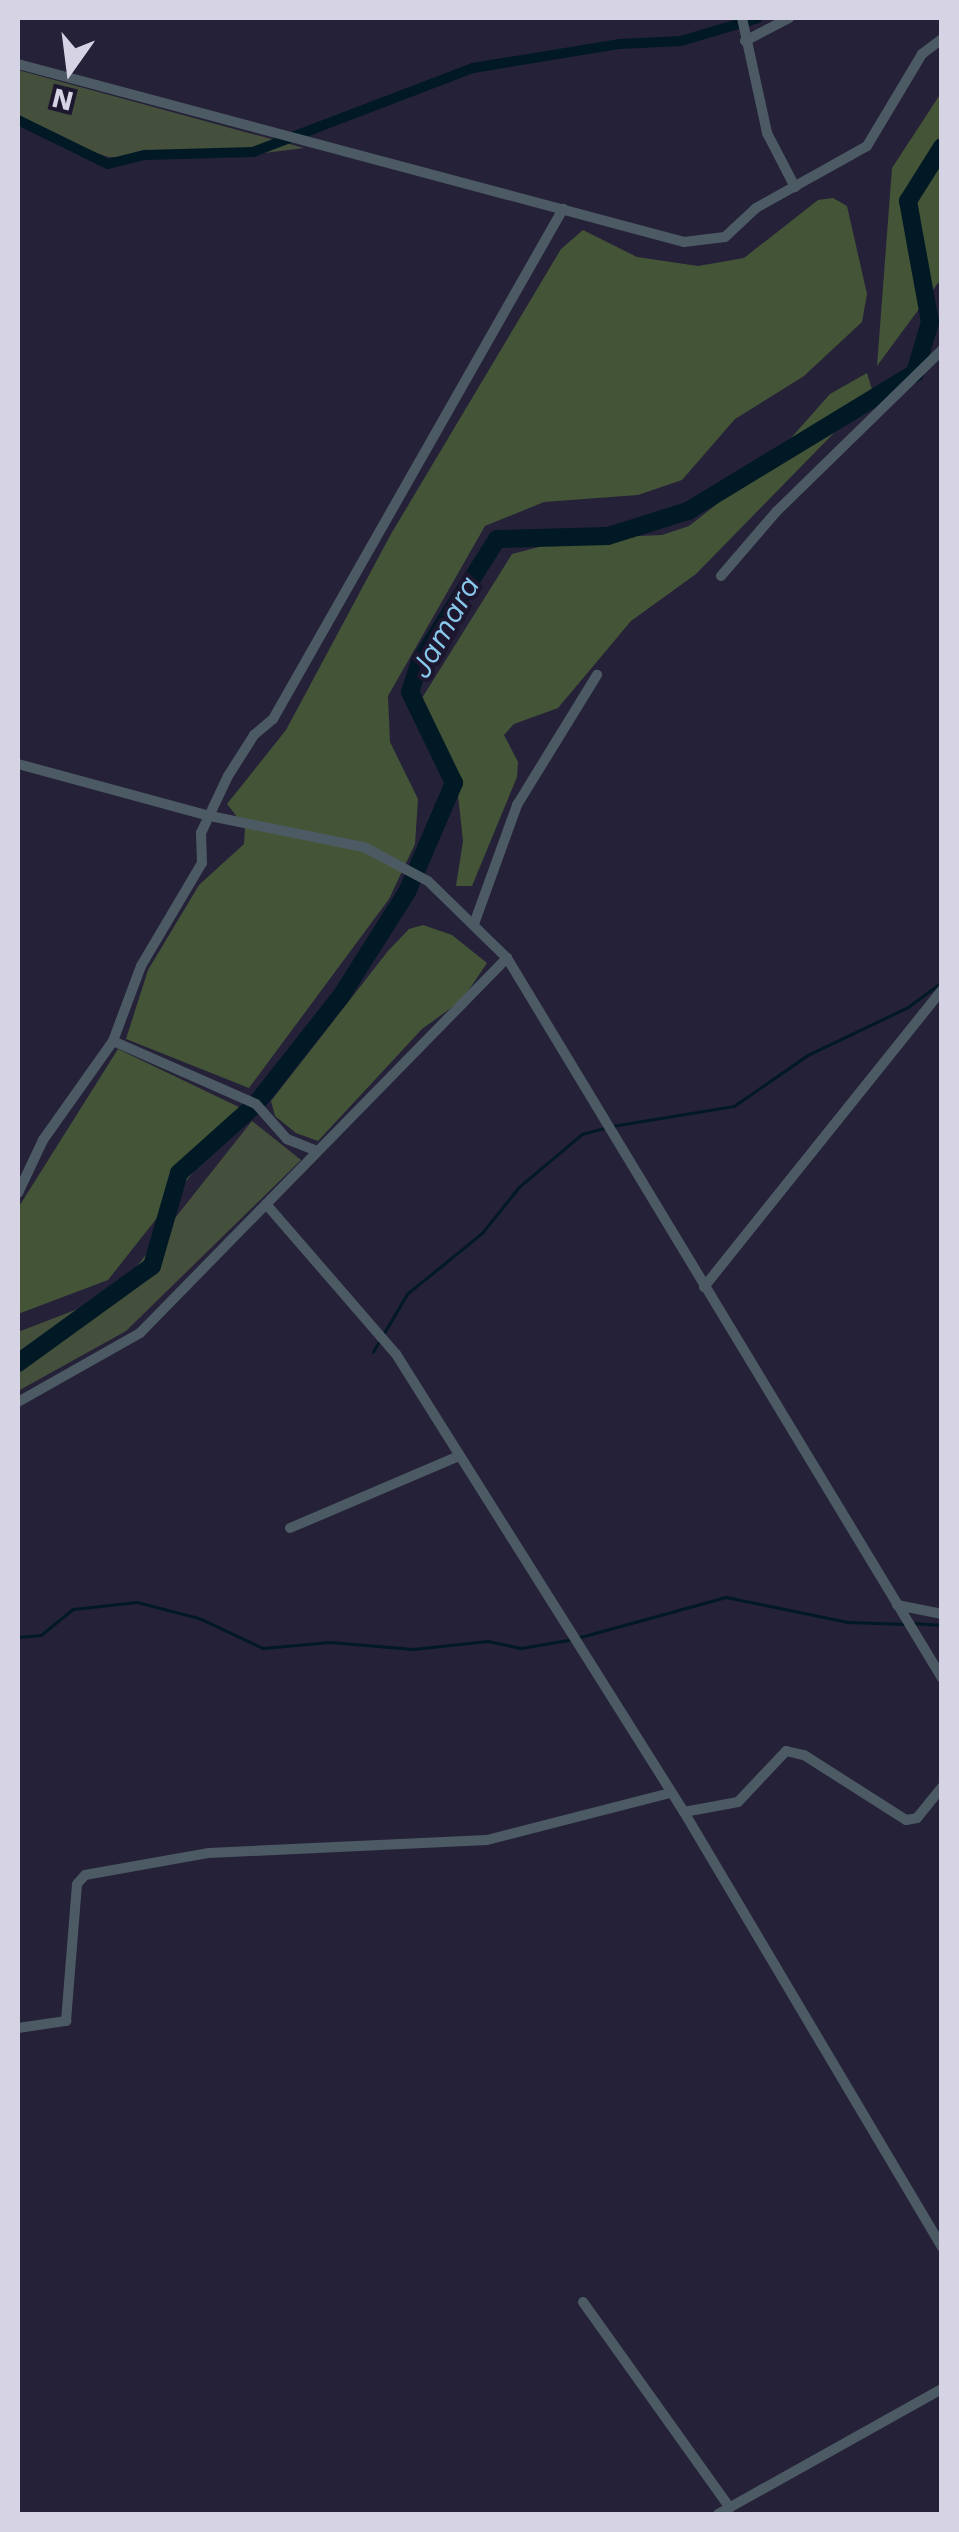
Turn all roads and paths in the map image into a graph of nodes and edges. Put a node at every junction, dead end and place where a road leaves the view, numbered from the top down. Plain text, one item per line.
1 (742, 18) edge
2 (788, 18) edge
3 (942, 39) edge
4 (745, 41) junction
5 (18, 64) edge
6 (795, 188) junction
7 (563, 209) junction
8 (942, 350) edge
9 (721, 576) dead end
10 (597, 676) dead end
11 (18, 764) edge
12 (210, 816) junction
13 (474, 924) junction
14 (507, 958) junction
15 (942, 990) edge
16 (114, 1041) junction
17 (318, 1151) junction
18 (18, 1193) edge
19 (266, 1204) junction
20 (704, 1288) junction
21 (18, 1402) edge
22 (458, 1456) junction
23 (290, 1528) dead end
24 (897, 1605) junction
25 (942, 1614) edge
26 (942, 1678) edge
27 (942, 1788) edge
28 (670, 1793) junction
29 (684, 1812) junction
30 (18, 2028) edge
31 (942, 2247) edge
32 (583, 2302) dead end
33 (942, 2388) edge
34 (730, 2508) junction
35 (718, 2514) edge

1 - 4 street
2 - 4 street
3 - 6 street
4 - 6 street
5 - 7 street
6 - 7 street
7 - 12 street
8 - 9 street
10 - 13 street
11 - 12 street
12 - 13 street
12 - 16 street
13 - 14 street
14 - 17 street
14 - 20 street
15 - 20 street
16 - 17 street
16 - 18 street
17 - 19 street
19 - 21 street
19 - 22 street
20 - 24 street
22 - 23 street
22 - 28 street
24 - 25 street
24 - 26 street
27 - 29 street
28 - 29 street
28 - 30 street
29 - 31 street
32 - 34 street
33 - 34 street
34 - 35 street

